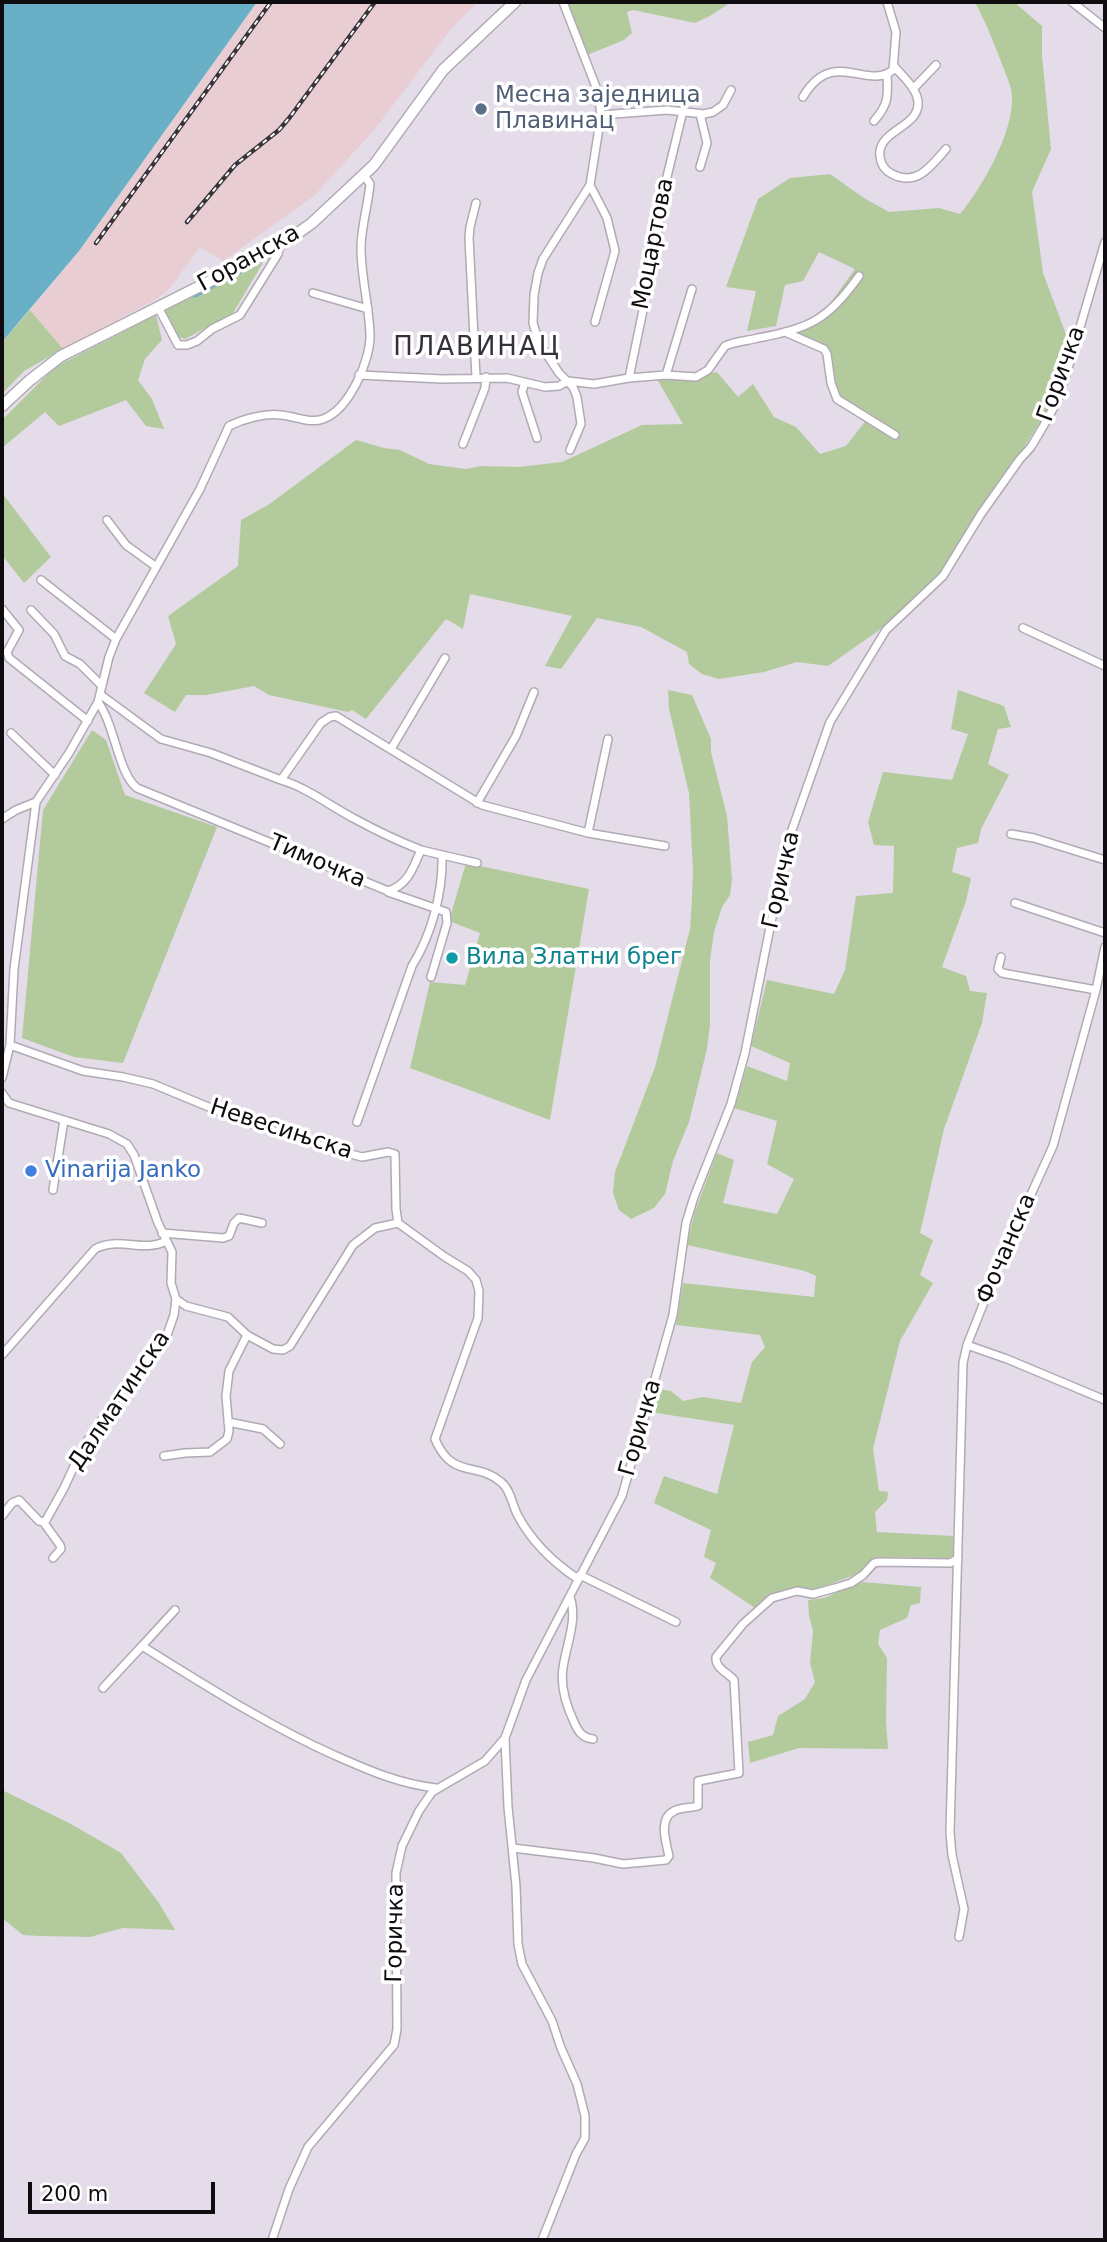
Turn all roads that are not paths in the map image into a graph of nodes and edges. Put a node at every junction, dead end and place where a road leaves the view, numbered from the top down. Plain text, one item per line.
1 (515, 2) edge
2 (563, 2) edge
3 (887, 2) edge
4 (1072, 2) edge
5 (1105, 28) edge
6 (936, 65) dead end
7 (894, 66) junction
8 (887, 74) junction
9 (913, 89) junction
10 (731, 90) dead end
11 (803, 97) dead end
12 (683, 111) junction
13 (700, 114) junction
14 (601, 116) junction
15 (874, 121) dead end
16 (946, 149) dead end
17 (700, 167) dead end
18 (364, 175) junction
19 (590, 185) junction
20 (476, 203) dead end
21 (1105, 242) edge
22 (279, 246) junction
23 (859, 276) dead end
24 (692, 289) dead end
25 (313, 293) dead end
26 (158, 307) junction
27 (368, 309) junction
28 (594, 322) dead end
29 (785, 332) junction
30 (359, 375) junction
31 (666, 375) junction
32 (476, 377) junction
33 (486, 377) junction
34 (629, 377) junction
35 (568, 381) junction
36 (526, 382) junction
37 (2, 406) edge
38 (895, 435) dead end
39 (537, 438) dead end
40 (463, 444) dead end
41 (570, 450) dead end
42 (107, 520) dead end
43 (155, 566) junction
44 (41, 580) dead end
45 (2, 609) edge
46 (31, 610) dead end
47 (1023, 628) dead end
48 (116, 639) junction
49 (445, 659) dead end
50 (1105, 666) edge
51 (534, 692) dead end
52 (100, 695) junction
53 (88, 721) junction
54 (11, 733) dead end
55 (608, 739) dead end
56 (391, 749) junction
57 (55, 775) junction
58 (281, 780) junction
59 (36, 802) junction
60 (477, 803) junction
61 (2, 819) edge
62 (589, 833) junction
63 (1012, 834) dead end
64 (665, 846) dead end
65 (421, 850) junction
66 (442, 855) junction
67 (1105, 860) edge
68 (477, 863) dead end
69 (388, 891) junction
70 (1015, 903) dead end
71 (435, 908) junction
72 (1105, 933) edge
73 (1105, 947) edge
74 (1001, 957) dead end
75 (430, 977) dead end
76 (1096, 990) junction
77 (9, 1045) junction
78 (2, 1078) edge
79 (2, 1093) edge
80 (64, 1120) junction
81 (357, 1122) dead end
82 (53, 1190) dead end
83 (262, 1223) dead end
84 (398, 1223) junction
85 (162, 1233) junction
86 (166, 1241) junction
87 (176, 1299) junction
88 (247, 1335) junction
89 (967, 1345) junction
90 (2, 1355) edge
91 (1105, 1400) edge
92 (228, 1422) junction
93 (281, 1444) dead end
94 (164, 1456) dead end
95 (2, 1516) edge
96 (44, 1523) junction
97 (53, 1558) dead end
98 (958, 1559) junction
99 (579, 1577) junction
100 (570, 1597) junction
101 (175, 1610) dead end
102 (676, 1622) dead end
103 (142, 1646) junction
104 (103, 1688) dead end
105 (505, 1738) junction
106 (593, 1739) dead end
107 (436, 1788) junction
108 (513, 1848) junction
109 (958, 1937) dead end
110 (272, 2240) edge
111 (542, 2240) edge

1 - 18 main road, Горанска
2 - 14 street
3 - 7 street
4 - 5 street
6 - 9 street
7 - 8 street
7 - 9 street
8 - 11 street
8 - 15 street
9 - 16 street
10 - 13 street
12 - 13 street
12 - 14 street
12 - 34 street, Моцартова
13 - 17 street
14 - 19 street
18 - 22 main road, Горанска
18 - 27 street
19 - 28 street
19 - 35 street
20 - 32 street
21 - 99 street, Горичка
22 - 26 main road, Горанска
22 - 26 street
23 - 29 street
24 - 31 street
25 - 27 street
26 - 37 main road, Горанска
27 - 30 street
29 - 31 street
29 - 38 street
30 - 32 street
30 - 43 street
31 - 34 street
32 - 33 street
33 - 36 street
33 - 40 street
34 - 35 street
35 - 36 street
35 - 41 street
36 - 39 street
42 - 43 street
43 - 48 street
44 - 48 street
45 - 53 street
46 - 52 street
47 - 50 street
48 - 52 street
49 - 56 street
51 - 60 street
52 - 53 street
52 - 58 street
52 - 69 street, Тимочка
53 - 57 street
54 - 57 street
55 - 62 street
56 - 58 street
56 - 60 street
57 - 59 street
58 - 65 street
59 - 61 street
59 - 77 street
60 - 62 street
62 - 64 street
63 - 67 street
65 - 66 street
65 - 69 street, Тимочка
66 - 68 street
66 - 71 street
69 - 71 street
70 - 72 street
71 - 75 street
71 - 81 street
73 - 76 street, Фочанска
74 - 76 street
76 - 89 street, Фочанска
77 - 78 street
77 - 84 street, Невесињска
79 - 80 street
80 - 82 street
80 - 85 street
83 - 85 street
84 - 88 street
84 - 99 street
85 - 86 street
86 - 87 street
86 - 90 street
87 - 88 street
87 - 96 street, Далматинска
88 - 92 street
89 - 91 street
89 - 98 street, Фочанска
92 - 93 street
92 - 94 street
95 - 96 street
96 - 97 street
98 - 108 street
98 - 109 street, Фочанска
99 - 100 street, Горичка
99 - 102 street
100 - 105 street, Горичка
100 - 106 street, Горичка
101 - 103 street
103 - 104 street
103 - 107 street
105 - 107 street, Горичка
105 - 108 street
107 - 110 street, Горичка
108 - 111 street

